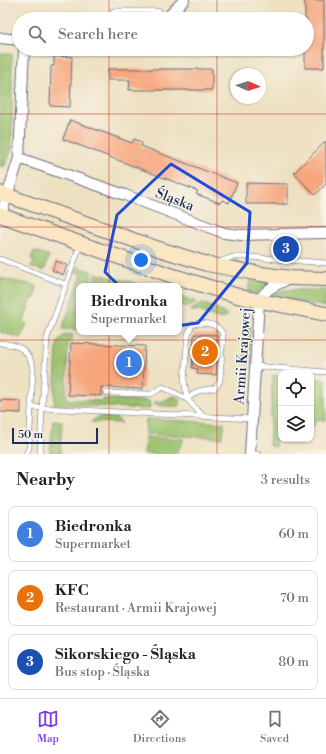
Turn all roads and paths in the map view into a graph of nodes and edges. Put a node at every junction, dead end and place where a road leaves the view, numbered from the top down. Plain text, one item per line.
1 (184, 0) edge
2 (113, 12) edge
3 (160, 12) edge
4 (173, 12) edge
5 (0, 38) edge
6 (12, 39) edge
7 (24, 56) edge
8 (19, 158) junction
9 (4, 194) edge
10 (0, 215) edge
11 (326, 233) edge
12 (80, 244) junction
13 (0, 259) edge
14 (326, 263) edge
15 (207, 264) junction
16 (291, 278) junction
17 (326, 279) edge
18 (65, 284) junction
19 (260, 302) junction
20 (326, 314) edge
21 (0, 343) edge
22 (256, 366) junction
23 (326, 372) edge
24 (107, 393) dead end
25 (187, 399) junction
26 (31, 407) junction
27 (42, 408) junction
28 (203, 416) junction
29 (252, 419) junction
30 (26, 454) edge
31 (40, 454) edge
32 (250, 454) edge
33 (258, 454) edge

1 - 4 street
2 - 3 lane
5 - 6 street
7 - 8 street
8 - 9 street
8 - 11 street, Śląska
9 - 10 street
9 - 15 street
10 - 12 street
12 - 18 lane
12 - 19 street
13 - 18 lane
14 - 15 lane
15 - 16 street
16 - 17 street
16 - 19 street, Armii Krajowej
18 - 27 lane
19 - 20 street
19 - 22 street, Armii Krajowej
21 - 26 lane
22 - 23 lane
22 - 29 street, Armii Krajowej
24 - 25 lane
25 - 25 lane
25 - 28 lane
26 - 27 lane
26 - 30 lane
27 - 28 lane
27 - 31 lane
28 - 29 lane
29 - 32 street, Armii Krajowej
32 - 33 lane

